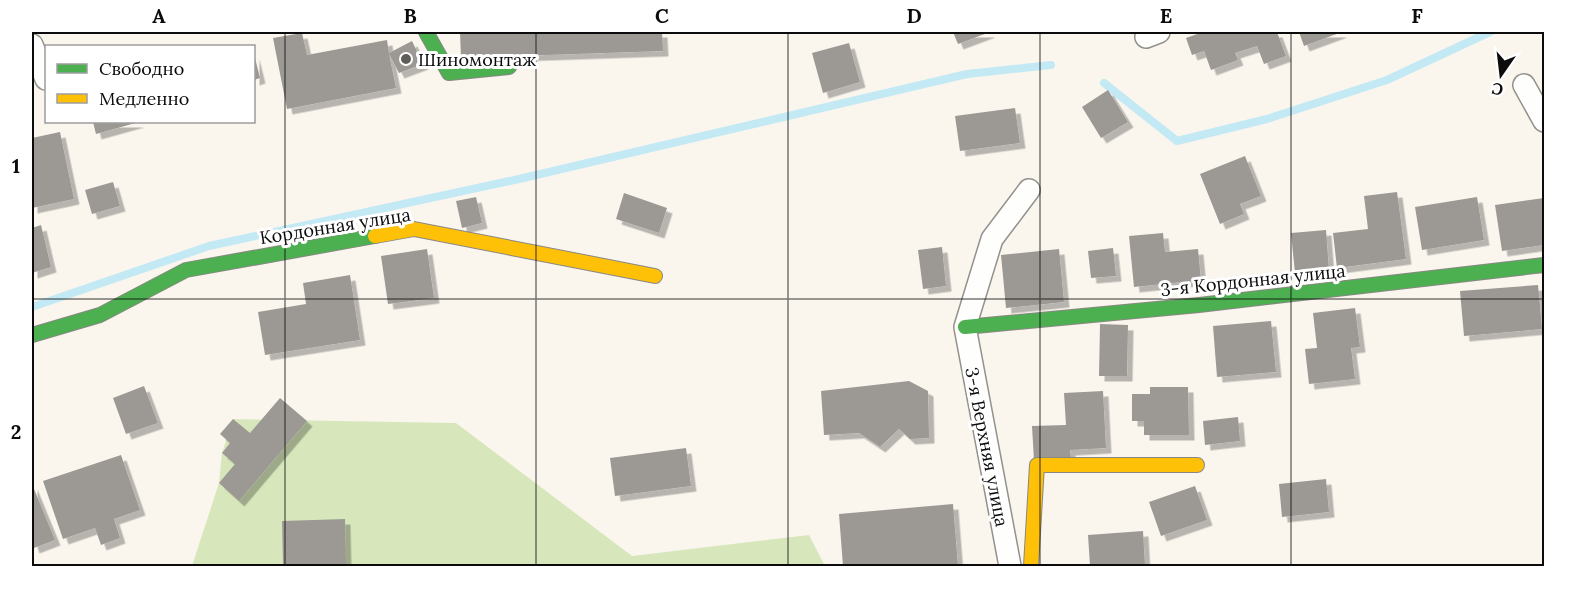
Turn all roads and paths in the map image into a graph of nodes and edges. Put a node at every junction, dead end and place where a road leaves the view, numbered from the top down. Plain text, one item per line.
1 (426, 32) edge
2 (32, 45) edge
3 (509, 67) dead end
4 (45, 77) edge
5 (1524, 85) dead end
6 (1545, 121) edge
7 (1029, 190) dead end
8 (1545, 265) edge
9 (655, 276) dead end
10 (965, 327) junction
11 (32, 334) edge
12 (1197, 465) dead end
13 (1010, 567) edge
14 (1031, 567) edge

1 - 3 street
2 - 4 street
5 - 6 street
7 - 10 street
8 - 10 street, 3-я Кордонная улица
9 - 11 street, Кордонная улица
10 - 13 street, 3-я Верхняя улица
12 - 14 street

